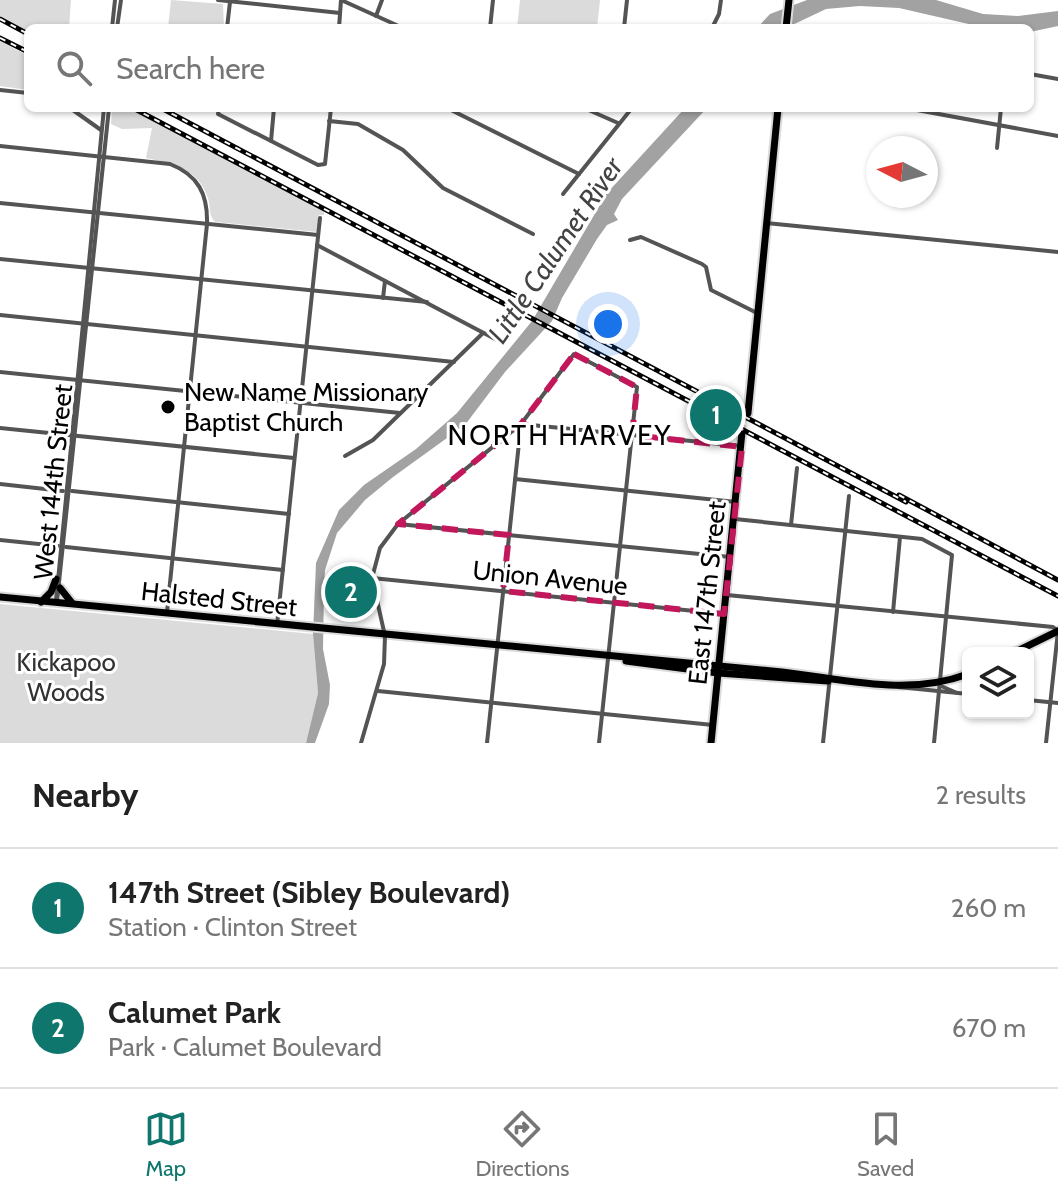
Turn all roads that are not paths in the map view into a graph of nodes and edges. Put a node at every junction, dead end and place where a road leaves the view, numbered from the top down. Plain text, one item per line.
1 (115, 0) edge
2 (121, 0) edge
3 (218, 0) edge
4 (341, 0) edge
5 (382, 0) edge
6 (493, 0) edge
7 (627, 0) edge
8 (721, 0) edge
9 (230, 1) edge
10 (789, 1) edge
11 (340, 13) junction
12 (376, 16) junction
13 (115, 24) edge
14 (116, 24) edge
15 (227, 24) edge
16 (339, 24) edge
17 (394, 24) edge
18 (490, 24) edge
19 (624, 24) edge
20 (714, 24) edge
21 (786, 24) edge
22 (1034, 75) edge
23 (1058, 79) edge
24 (0, 90) edge
25 (24, 93) edge
26 (75, 112) edge
27 (105, 112) edge
28 (106, 112) edge
29 (221, 112) edge
30 (274, 112) edge
31 (330, 112) edge
32 (456, 112) edge
33 (593, 112) edge
34 (629, 112) edge
35 (778, 112) edge
36 (928, 112) edge
37 (1001, 112) edge
38 (329, 121) junction
39 (619, 124) junction
40 (999, 125) junction
41 (101, 131) junction
42 (1058, 136) edge
43 (107, 138) junction
44 (270, 143) junction
45 (0, 146) edge
46 (997, 148) dead end
47 (102, 157) junction
48 (579, 174) junction
49 (563, 194) dead end
50 (0, 203) edge
51 (96, 213) junction
52 (320, 218) dead end
53 (766, 223) junction
54 (207, 224) junction
55 (533, 234) dead end
56 (318, 235) junction
57 (630, 240) dead end
58 (317, 245) junction
59 (1058, 252) edge
60 (0, 259) edge
61 (90, 268) junction
62 (202, 280) junction
63 (385, 280) junction
64 (312, 291) junction
65 (383, 298) junction
66 (427, 302) junction
67 (757, 313) junction
68 (0, 315) edge
69 (85, 324) junction
70 (483, 333) junction
71 (196, 335) junction
72 (497, 340) dead end
73 (306, 346) junction
74 (454, 362) junction
75 (0, 372) edge
76 (79, 380) junction
77 (191, 391) junction
78 (300, 402) junction
79 (746, 412) tunnel mouth
80 (400, 413) junction
81 (521, 424) junction
82 (0, 428) edge
83 (744, 433) tunnel mouth
84 (70, 435) junction
85 (77, 435) junction
86 (632, 435) junction
87 (184, 446) junction
88 (742, 447) junction
89 (345, 456) dead end
90 (294, 458) junction
91 (797, 468) dead end
92 (515, 479) junction
93 (0, 484) edge
94 (64, 491) junction
95 (71, 491) junction
96 (626, 491) junction
97 (849, 496) dead end
98 (178, 502) junction
99 (736, 502) junction
100 (289, 514) junction
101 (735, 519) junction
102 (398, 524) junction
103 (791, 525) junction
104 (845, 531) junction
105 (509, 535) junction
106 (900, 537) junction
107 (0, 540) edge
108 (59, 546) junction
109 (65, 547) junction
110 (620, 547) junction
111 (730, 557) junction
112 (173, 558) junction
113 (283, 570) junction
114 (372, 578) junction
115 (56, 579) junction
116 (60, 588) junction
117 (503, 591) junction
118 (726, 595) junction
119 (0, 597) edge
120 (41, 602) junction
121 (56, 603) junction
122 (614, 603) junction
123 (74, 605) junction
124 (838, 606) junction
125 (893, 612) junction
126 (166, 614) junction
127 (724, 614) junction
128 (947, 617) junction
129 (277, 625) junction
130 (1058, 631) edge
131 (385, 636) junction
132 (1025, 647) edge
133 (497, 648) junction
134 (608, 658) junction
135 (719, 670) junction
136 (962, 676) edge
137 (830, 680) junction
138 (939, 684) junction
139 (896, 687) junction
140 (378, 691) junction
141 (940, 693) junction
142 (957, 693) junction
143 (962, 693) edge
144 (1034, 701) edge
145 (492, 702) junction
146 (1051, 702) junction
147 (1058, 703) edge
148 (602, 714) junction
149 (713, 725) junction
150 (361, 743) edge
151 (487, 743) edge
152 (599, 743) edge
153 (711, 743) edge
154 (823, 743) edge
155 (934, 743) edge
156 (1046, 743) edge

1 - 13 street
2 - 14 street
3 - 9 street
4 - 11 street
4 - 12 street
5 - 12 street
6 - 18 street
7 - 19 street
8 - 20 street
9 - 11 street
9 - 15 street
10 - 21 main road
11 - 16 street
12 - 17 street
22 - 23 street
24 - 25 street
26 - 41 street
27 - 41 street, West 144th Street
28 - 43 street, West 144th Street
29 - 44 street
30 - 44 street
31 - 38 street
32 - 48 street
33 - 39 street
34 - 39 street
35 - 53 main road
36 - 40 street
37 - 40 street
38 - 44 street
38 - 55 street
39 - 48 street
40 - 42 street
40 - 46 street
41 - 43 street
41 - 47 street, West 144th Street
43 - 47 street, West 144th Street
45 - 47 street
47 - 51 street, West 144th Street
47 - 54 street
48 - 49 street
50 - 51 street
51 - 54 street
51 - 61 street, West 144th Street
52 - 56 street
53 - 59 street
53 - 67 main road
54 - 56 street
54 - 62 street
56 - 58 street
57 - 67 street
58 - 63 street
58 - 64 street
60 - 61 street
61 - 62 street
61 - 69 street, West 144th Street
62 - 64 street
62 - 71 street
63 - 65 street
63 - 66 street
64 - 65 street
64 - 73 street
65 - 66 street
66 - 70 street
67 - 79 main road
68 - 69 street
69 - 71 street
69 - 76 street, West 144th Street
70 - 72 street
70 - 74 street
71 - 73 street
71 - 77 street
73 - 74 street
73 - 78 street
74 - 80 street
75 - 76 street
76 - 77 street
76 - 84 street, West 144th Street
76 - 85 street, West 144th Street
77 - 78 street
77 - 87 street
78 - 80 street
78 - 90 street
80 - 89 street
81 - 86 street
81 - 86 street
81 - 92 street
81 - 102 street
82 - 84 street
83 - 88 main road, East 147th Street
84 - 85 street
84 - 94 street, West 144th Street
85 - 87 street
85 - 95 street, West 144th Street
86 - 88 street
86 - 96 street
87 - 90 street
87 - 98 street
88 - 99 main road, East 147th Street
90 - 100 street
91 - 103 street
92 - 96 street
92 - 105 street
93 - 94 street
94 - 95 street
94 - 108 street, West 144th Street
95 - 98 street
95 - 109 street, West 144th Street
96 - 99 street
96 - 110 street
97 - 104 street
98 - 100 street
98 - 112 street
99 - 101 main road, East 147th Street
100 - 113 street
101 - 103 street
101 - 111 main road, East 147th Street
102 - 105 street
102 - 114 street
103 - 104 street
104 - 106 street
104 - 124 street
105 - 110 street
105 - 117 street
106 - 125 street
106 - 128 street
107 - 108 street
108 - 109 street
108 - 115 street, West 144th Street
109 - 112 street
109 - 116 street, West 144th Street
110 - 111 street
110 - 122 street
111 - 118 main road, East 147th Street
112 - 113 street
112 - 126 street
113 - 129 street
114 - 117 street, Union Avenue
114 - 131 street
115 - 120 main road
115 - 121 street, West 144th Street
116 - 121 street, West 144th Street
116 - 123 main road
117 - 122 street, Union Avenue
117 - 133 street
118 - 124 street
118 - 127 main road, East 147th Street
119 - 120 main road, Halsted Street
120 - 121 main road, Halsted Street
121 - 123 main road, Halsted Street
122 - 127 street, Union Avenue
122 - 134 street
123 - 126 main road, Halsted Street
124 - 125 street
124 - 137 street
125 - 128 street
126 - 129 main road, Halsted Street
127 - 135 main road, East 147th Street
128 - 130 street
128 - 138 street
129 - 131 main road, Halsted Street
130 - 132 main road
130 - 146 street
131 - 133 main road, Halsted Street
131 - 140 street
133 - 134 main road, Halsted Street
133 - 145 street
134 - 135 main road, Halsted Street
134 - 148 street
135 - 137 main road, Halsted Street
135 - 149 main road, East 147th Street
136 - 138 main road, Halsted Street
137 - 139 main road, Halsted Street
137 - 154 street
138 - 139 main road, Halsted Street
138 - 141 street
138 - 142 street
139 - 141 street
140 - 145 street
140 - 150 street
141 - 142 street
141 - 155 street
142 - 143 street
144 - 146 street
145 - 148 street
145 - 151 street
146 - 147 street
146 - 156 street
148 - 149 street
148 - 152 street
149 - 153 main road, East 147th Street

